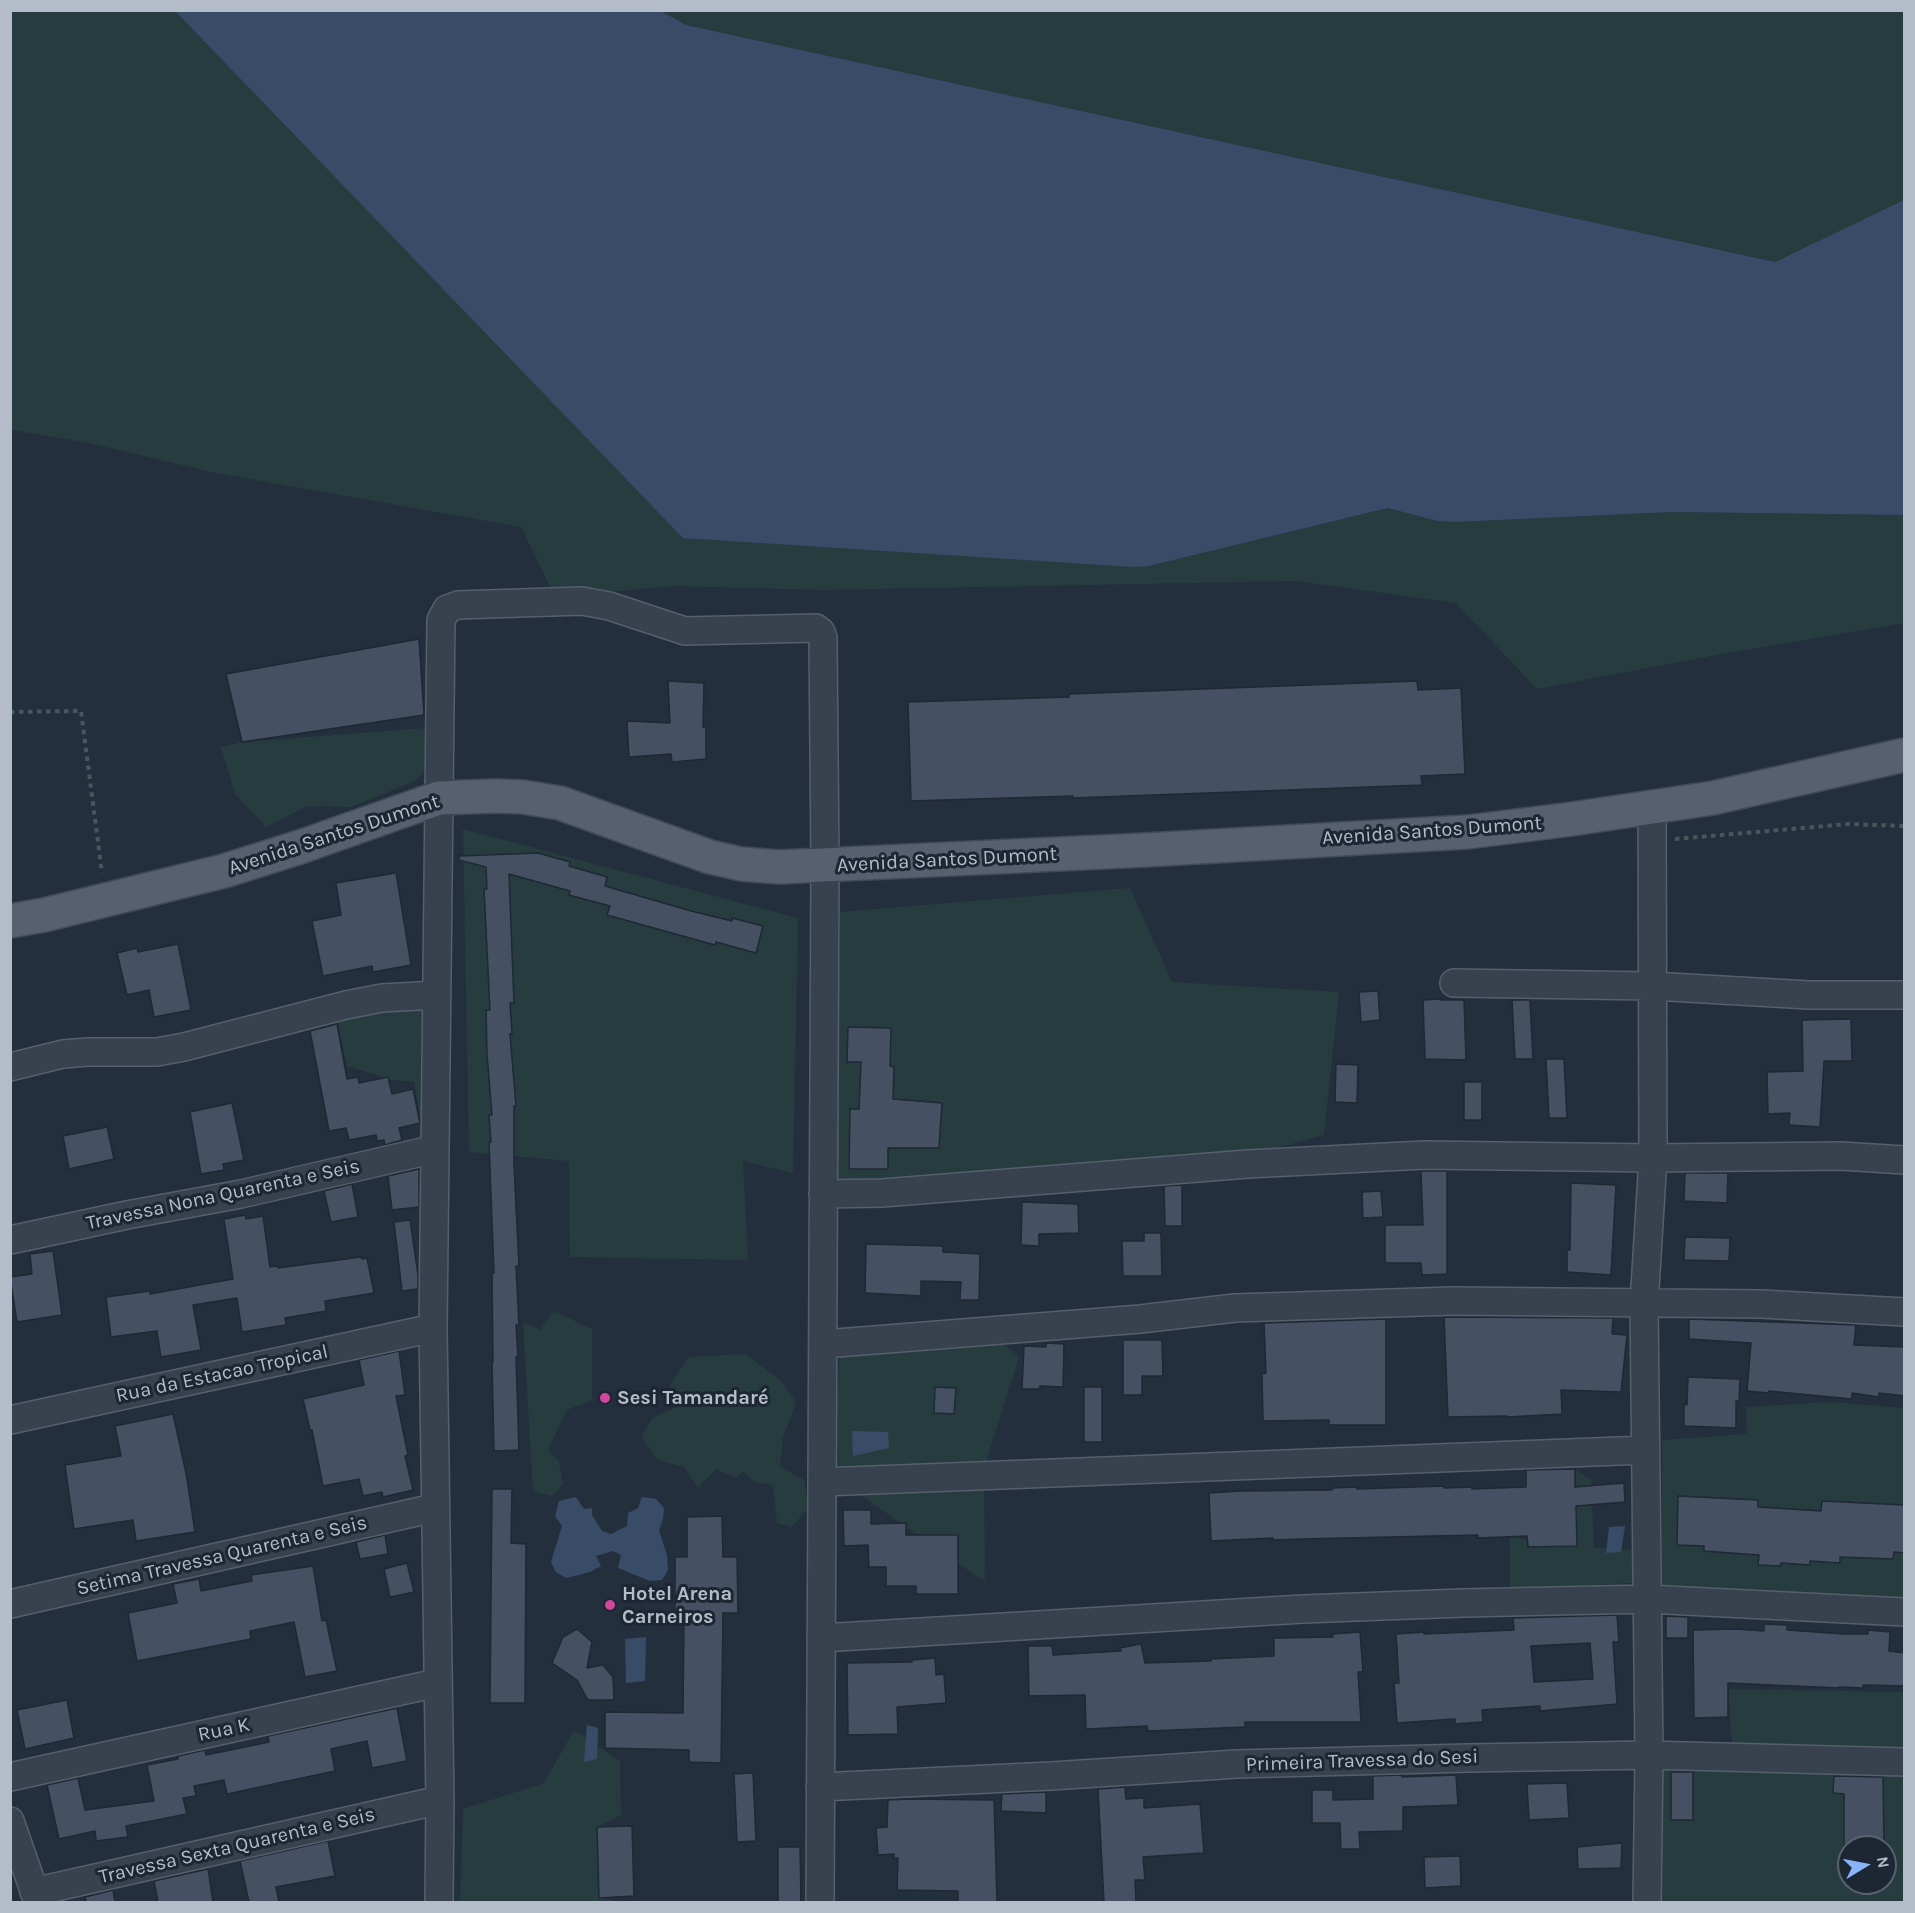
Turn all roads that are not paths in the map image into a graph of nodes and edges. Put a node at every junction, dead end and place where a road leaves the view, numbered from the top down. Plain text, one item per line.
1 (1905, 755) edge
2 (439, 798) junction
3 (1652, 808) junction
4 (825, 865) junction
5 (10, 921) edge
6 (1454, 983) dead end
7 (1652, 986) junction
8 (437, 995) junction
9 (1905, 995) edge
10 (10, 1067) edge
11 (435, 1149) junction
12 (1653, 1158) junction
13 (1905, 1160) edge
14 (823, 1194) junction
15 (10, 1240) edge
16 (1644, 1304) junction
17 (1905, 1312) edge
18 (433, 1328) junction
19 (824, 1344) junction
20 (10, 1420) edge
21 (1645, 1450) junction
22 (822, 1482) junction
23 (434, 1508) junction
24 (1647, 1599) junction
25 (10, 1604) edge
26 (1905, 1612) edge
27 (821, 1638) junction
28 (437, 1683) junction
29 (1649, 1755) junction
30 (1905, 1762) edge
31 (10, 1777) edge
32 (820, 1787) junction
33 (440, 1800) junction
34 (10, 1821) edge
35 (36, 1897) edge
36 (439, 1902) edge
37 (820, 1902) edge
38 (1647, 1902) edge

1 - 3 main road, Avenida Santos Dumont
2 - 4 main road, Avenida Santos Dumont
2 - 4 street
2 - 5 main road, Avenida Santos Dumont
2 - 8 street
3 - 4 main road, Avenida Santos Dumont
3 - 7 street
4 - 14 street
6 - 7 street
7 - 9 street
7 - 12 street
8 - 10 street
8 - 11 street
11 - 15 street, Travessa Nona Quarenta e Seis
11 - 18 street
12 - 13 street
12 - 14 street
12 - 16 street
14 - 19 street
16 - 17 street
16 - 19 street
16 - 21 street
18 - 20 street, Rua da Estacao Tropical
18 - 23 street
19 - 22 street
21 - 22 street
21 - 24 street
22 - 27 street
23 - 25 street, Setima Travessa Quarenta e Seis
23 - 28 street
24 - 26 street
24 - 27 street
24 - 29 street
27 - 32 street
28 - 31 street, Rua K
28 - 33 street
29 - 30 street, Primeira Travessa do Sesi
29 - 32 street, Primeira Travessa do Sesi
29 - 38 street
32 - 37 street
33 - 35 street, Travessa Sexta Quarenta e Seis
33 - 36 street
34 - 35 street

